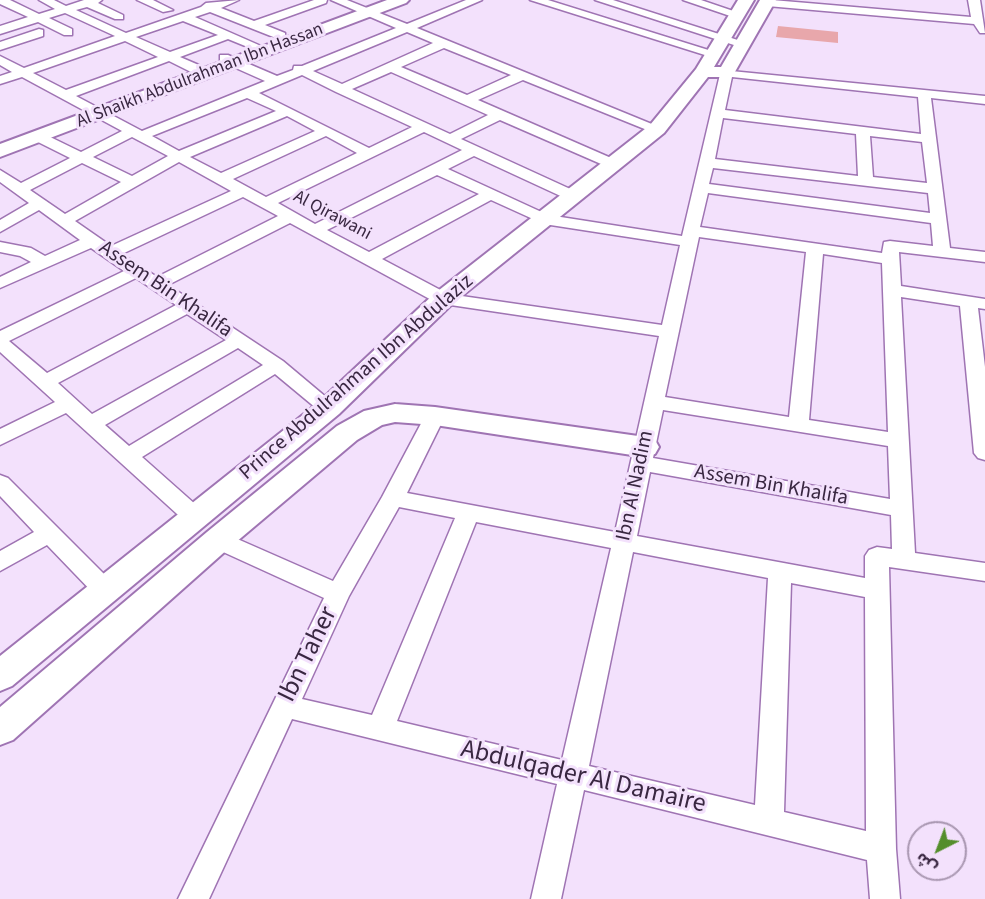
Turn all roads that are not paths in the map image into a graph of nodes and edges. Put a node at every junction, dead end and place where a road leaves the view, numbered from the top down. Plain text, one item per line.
1 (1, 0) edge
2 (45, 0) edge
3 (143, 0) edge
4 (194, 0) edge
5 (231, 0) edge
6 (337, 0) edge
7 (401, 0) edge
8 (476, 0) edge
9 (536, 0) edge
10 (601, 0) edge
11 (689, 0) edge
12 (92, 1) edge
13 (322, 1) edge
14 (978, 1) edge
15 (754, 4) edge
16 (368, 7) edge
17 (210, 8) junction
18 (66, 9) junction
19 (248, 9) dead end
20 (167, 10) junction
21 (119, 17) dead end
22 (184, 17) junction
23 (39, 18) junction
24 (254, 25) junction
25 (983, 26) edge
26 (110, 29) junction
27 (410, 29) junction
28 (0, 30) edge
29 (68, 32) dead end
30 (39, 33) dead end
31 (174, 35) dead end
32 (229, 35) junction
33 (281, 36) junction
34 (126, 37) junction
35 (444, 43) junction
36 (144, 45) junction
37 (0, 46) edge
38 (255, 46) junction
39 (123, 52) dead end
40 (721, 56) junction
41 (169, 57) junction
42 (229, 60) junction
43 (4, 62) edge
44 (391, 67) junction
45 (196, 69) junction
46 (299, 69) junction
47 (23, 72) junction
48 (61, 74) dead end
49 (522, 75) junction
50 (0, 80) edge
51 (274, 80) junction
52 (40, 81) junction
53 (341, 89) junction
54 (246, 92) junction
55 (924, 93) junction
56 (65, 95) junction
57 (467, 100) junction
58 (985, 100) edge
59 (95, 111) junction
60 (288, 111) junction
61 (718, 113) junction
62 (500, 114) junction
63 (423, 127) junction
64 (657, 129) junction
65 (326, 131) junction
66 (863, 131) junction
67 (137, 134) junction
68 (39, 137) junction
69 (450, 139) junction
70 (929, 139) junction
71 (0, 142) edge
72 (474, 150) junction
73 (0, 151) edge
74 (369, 153) junction
75 (179, 156) junction
76 (79, 157) junction
77 (707, 163) junction
78 (613, 164) junction
79 (437, 168) junction
80 (0, 175) edge
81 (221, 179) junction
82 (866, 181) junction
83 (132, 182) junction
84 (701, 188) junction
85 (20, 189) junction
86 (935, 189) junction
87 (244, 191) junction
88 (491, 194) junction
89 (573, 196) junction
90 (40, 203) junction
91 (266, 203) junction
92 (291, 216) junction
93 (544, 219) junction
94 (938, 219) junction
95 (4, 221) edge
96 (64, 221) junction
97 (315, 230) junction
98 (691, 236) junction
99 (92, 241) junction
100 (0, 248) edge
101 (815, 248) junction
102 (890, 252) junction
103 (942, 252) junction
104 (110, 253) junction
105 (985, 257) edge
106 (369, 259) junction
107 (45, 263) junction
108 (137, 272) junction
109 (0, 283) edge
110 (156, 284) junction
111 (892, 290) junction
112 (443, 299) junction
113 (977, 302) edge
114 (188, 306) junction
115 (670, 332) junction
116 (0, 340) edge
117 (239, 340) junction
118 (276, 364) junction
119 (44, 382) junction
120 (654, 402) junction
121 (67, 404) junction
122 (329, 408) junction
123 (435, 416) junction
124 (374, 417) joint
125 (90, 424) junction
126 (798, 425) junction
127 (0, 438) edge
128 (899, 441) junction
129 (985, 453) edge
130 (643, 455) junction
131 (126, 457) junction
132 (0, 483) edge
133 (393, 498) junction
134 (902, 509) junction
135 (468, 513) junction
136 (196, 518) junction
137 (50, 533) junction
138 (218, 540) junction
139 (623, 544) junction
140 (904, 559) junction
141 (0, 562) edge
142 (780, 573) junction
143 (985, 573) edge
144 (877, 590) junction
145 (106, 591) junction
146 (339, 594) junction
147 (0, 676) edge
148 (285, 706) junction
149 (0, 729) edge
150 (380, 729) junction
151 (572, 775) junction
152 (769, 822) junction
153 (881, 849) junction
154 (193, 899) edge
155 (546, 899) edge
156 (885, 899) edge

1 - 23 street
2 - 18 street
3 - 20 street
4 - 17 street
4 - 20 street
5 - 17 street
5 - 19 street
6 - 16 street
7 - 16 street, Al Shaikh Abdulrahman Ibn Hassan
8 - 27 street
9 - 40 street
10 - 40 street
11 - 15 street
12 - 18 street
12 - 21 street
13 - 24 street
14 - 25 street
15 - 25 street
15 - 40 street, Prince Abdulrahman Ibn Abdulaziz
16 - 27 street
16 - 33 street, Al Shaikh Abdulrahman Ibn Hassan
16 - 42 street, Al Shaikh Abdulrahman Ibn Hassan
17 - 22 street
17 - 24 street
18 - 23 street
18 - 26 street
20 - 26 street
22 - 32 street
22 - 34 street
23 - 28 street
23 - 29 street
24 - 33 street
26 - 34 street
26 - 43 street
27 - 35 street
27 - 46 street
30 - 37 street
31 - 36 street
32 - 38 street
32 - 41 street
33 - 38 street, Al Shaikh Abdulrahman Ibn Hassan
34 - 36 street
34 - 47 street
35 - 44 street
35 - 49 street
36 - 39 street
36 - 41 street
38 - 42 street, Al Shaikh Abdulrahman Ibn Hassan
40 - 55 street
40 - 61 street, Ibn Al Nadim
40 - 64 street, Prince Abdulrahman Ibn Abdulaziz
41 - 45 street
41 - 56 street
42 - 45 street, Al Shaikh Abdulrahman Ibn Hassan
42 - 51 street
42 - 59 street, Al Shaikh Abdulrahman Ibn Hassan
43 - 47 street, Al Qirawani
44 - 53 street
44 - 57 street
45 - 59 street, Al Shaikh Abdulrahman Ibn Hassan
46 - 51 street
46 - 53 street
47 - 50 street
47 - 52 street, Al Qirawani
48 - 52 street
49 - 57 street
49 - 64 street
51 - 54 street
52 - 56 street, Al Qirawani
53 - 63 street
54 - 60 street
54 - 67 street
55 - 58 street
55 - 70 street
56 - 59 street, Al Qirawani
57 - 62 street
59 - 67 street, Al Qirawani
59 - 68 street, Al Shaikh Abdulrahman Ibn Hassan
59 - 71 street, Al Shaikh Abdulrahman Ibn Hassan
60 - 65 street
60 - 75 street
61 - 66 street
61 - 77 street, Ibn Al Nadim
62 - 69 street
62 - 78 street
63 - 69 street
63 - 74 street
64 - 78 street, Prince Abdulrahman Ibn Abdulaziz
65 - 74 street
65 - 81 street
66 - 70 street
66 - 82 street
67 - 75 street, Al Qirawani
67 - 76 street
68 - 73 street, Al Shaikh Abdulrahman Ibn Hassan
68 - 76 street
69 - 72 street
70 - 86 street
72 - 79 street
72 - 89 street
74 - 91 street
75 - 81 street, Al Qirawani
75 - 83 street
76 - 83 street
76 - 85 street
77 - 82 street
77 - 84 street, Ibn Al Nadim
78 - 89 street, Prince Abdulrahman Ibn Abdulaziz
79 - 88 street
79 - 97 street
80 - 85 street, Assem Bin Khalifa
81 - 87 street, Al Qirawani
82 - 86 street
83 - 96 street
84 - 94 street
84 - 98 street, Ibn Al Nadim
85 - 90 street, Assem Bin Khalifa
86 - 94 street
87 - 91 street, Al Qirawani
87 - 104 street
88 - 93 street
88 - 106 street
89 - 93 street, Prince Abdulrahman Ibn Abdulaziz
90 - 95 street
90 - 96 street, Assem Bin Khalifa
91 - 92 street, Al Qirawani
92 - 97 street, Al Qirawani
92 - 110 street
93 - 98 street
93 - 112 street, Prince Abdulrahman Ibn Abdulaziz
94 - 103 street
96 - 99 street, Assem Bin Khalifa
97 - 106 street, Al Qirawani
98 - 101 street
98 - 115 street, Ibn Al Nadim
99 - 104 street, Assem Bin Khalifa
99 - 107 street
100 - 107 street
101 - 102 street
101 - 126 street
102 - 103 street
102 - 111 street
103 - 105 street
104 - 108 street, Assem Bin Khalifa
106 - 112 street, Al Qirawani
107 - 109 street
108 - 110 street, Assem Bin Khalifa
108 - 116 street
110 - 114 street, Assem Bin Khalifa
111 - 113 street
111 - 128 street
112 - 115 street, Al Qirawani
112 - 122 street, Prince Abdulrahman Ibn Abdulaziz
113 - 129 street
114 - 117 street, Assem Bin Khalifa
114 - 119 street
115 - 120 street, Ibn Al Nadim
116 - 119 street
117 - 118 street, Assem Bin Khalifa
117 - 125 street
118 - 122 street, Assem Bin Khalifa
118 - 131 street
119 - 121 street
120 - 126 street
120 - 130 street, Ibn Al Nadim
121 - 125 street
121 - 127 street
122 - 136 street, Prince Abdulrahman Ibn Abdulaziz
123 - 124 street, Assem Bin Khalifa
123 - 130 street, Assem Bin Khalifa
123 - 133 street, Ibn Taher
124 - 138 street, Prince Abdulrahman Ibn Abdulaziz
125 - 131 street
126 - 128 street
128 - 134 street
130 - 134 street, Assem Bin Khalifa
130 - 139 street, Ibn Al Nadim
131 - 136 street
132 - 137 street
133 - 135 street
133 - 146 street, Ibn Taher
134 - 140 street
135 - 139 street
135 - 150 street
136 - 145 street, Prince Abdulrahman Ibn Abdulaziz
137 - 141 street
137 - 145 street
138 - 146 street
138 - 149 street, Prince Abdulrahman Ibn Abdulaziz
139 - 142 street
139 - 151 street, Ibn Al Nadim
140 - 143 street
140 - 144 street
142 - 144 street
142 - 152 street
144 - 153 street
145 - 147 street, Prince Abdulrahman Ibn Abdulaziz
146 - 148 street, Ibn Taher
148 - 150 street, Abdulqader Al Damaire
148 - 154 street, Ibn Taher
150 - 151 street, Abdulqader Al Damaire
151 - 152 street, Abdulqader Al Damaire
151 - 155 street, Ibn Al Nadim
152 - 153 street, Abdulqader Al Damaire
153 - 156 street

